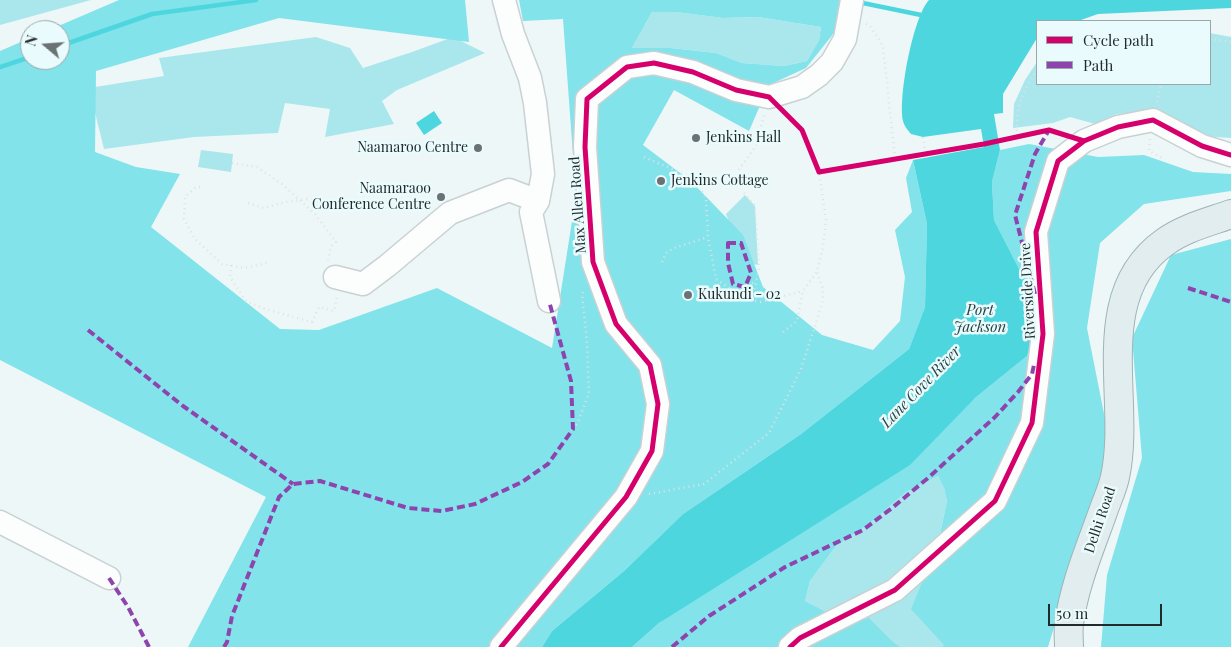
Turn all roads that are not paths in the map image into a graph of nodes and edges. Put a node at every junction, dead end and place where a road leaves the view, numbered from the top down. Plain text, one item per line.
1 (504, 0) edge
2 (851, 7) edge
3 (1231, 145) edge
4 (1202, 146) junction
5 (1231, 155) edge
6 (538, 201) junction
7 (1231, 214) edge
8 (333, 280) road end
9 (549, 301) dead end
10 (0, 522) edge
11 (109, 578) dead end
12 (501, 647) edge
13 (790, 647) edge
14 (1069, 647) edge

1 - 6 street
2 - 12 street, Max Allen Road
3 - 4 street, Riverside Drive
4 - 5 street, Riverside Drive
4 - 13 street, Riverside Drive
6 - 8 street
6 - 9 street
7 - 14 main road, Delhi Road
10 - 11 street

